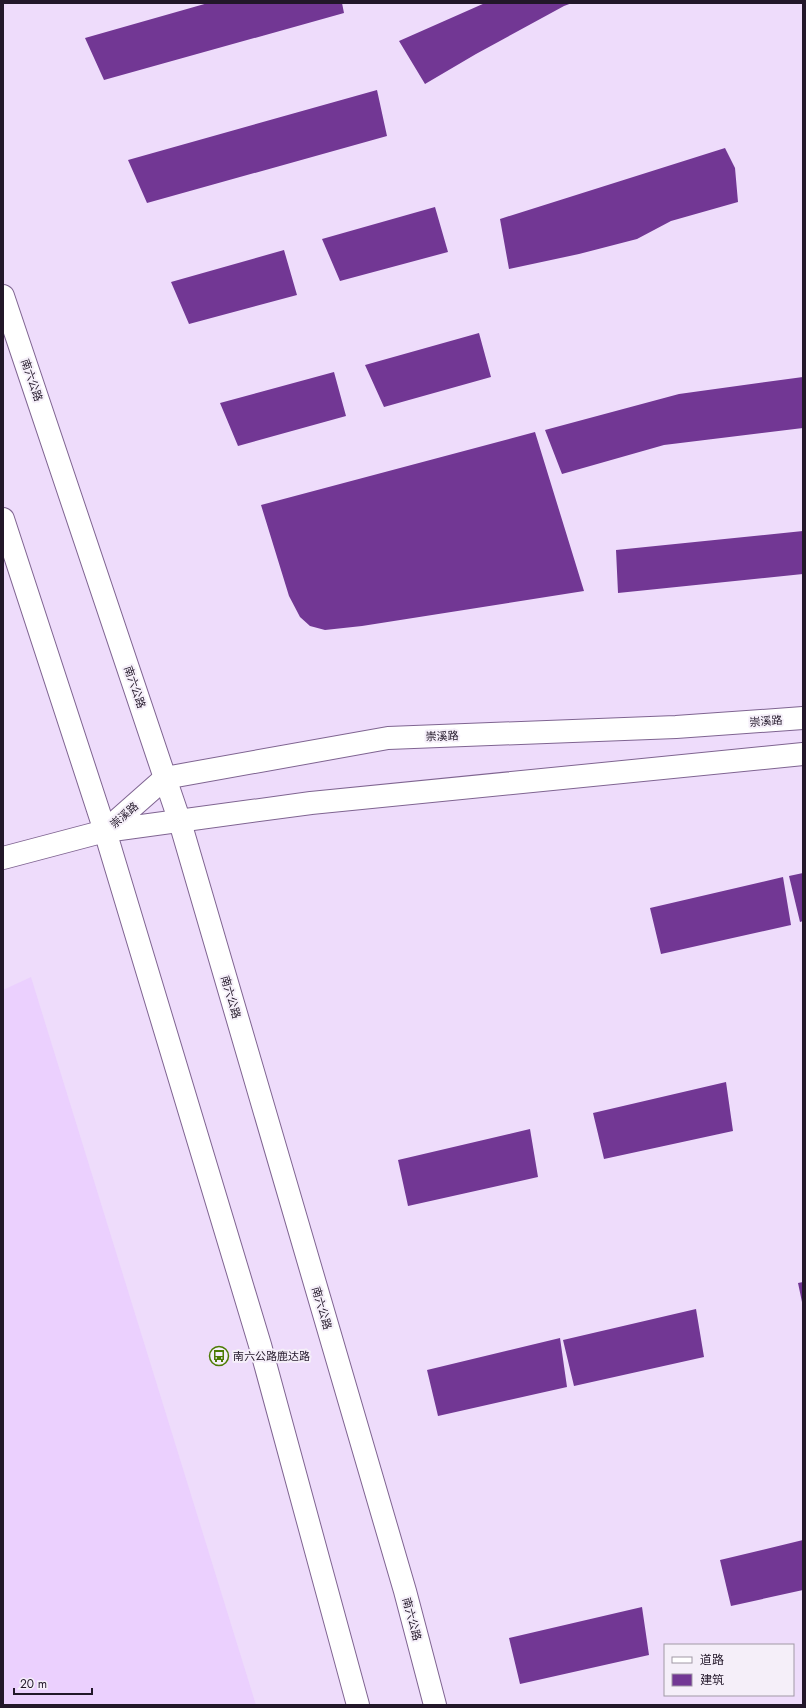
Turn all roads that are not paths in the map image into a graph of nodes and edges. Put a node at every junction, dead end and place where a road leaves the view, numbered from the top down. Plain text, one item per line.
1 (3, 296) edge
2 (3, 519) edge
3 (803, 718) edge
4 (803, 754) edge
5 (166, 778) junction
6 (180, 822) junction
7 (105, 831) junction
8 (3, 858) edge
9 (358, 1705) edge
10 (435, 1705) edge

1 - 5 main road, 南六公路
2 - 7 main road
3 - 5 main road, 崇溪路
4 - 6 main road, 崇溪路
5 - 6 main road, 南六公路
5 - 7 main road, 崇溪路
6 - 7 main road, 崇溪路
6 - 10 main road, 南六公路
7 - 8 main road, 崇溪路
7 - 9 main road

